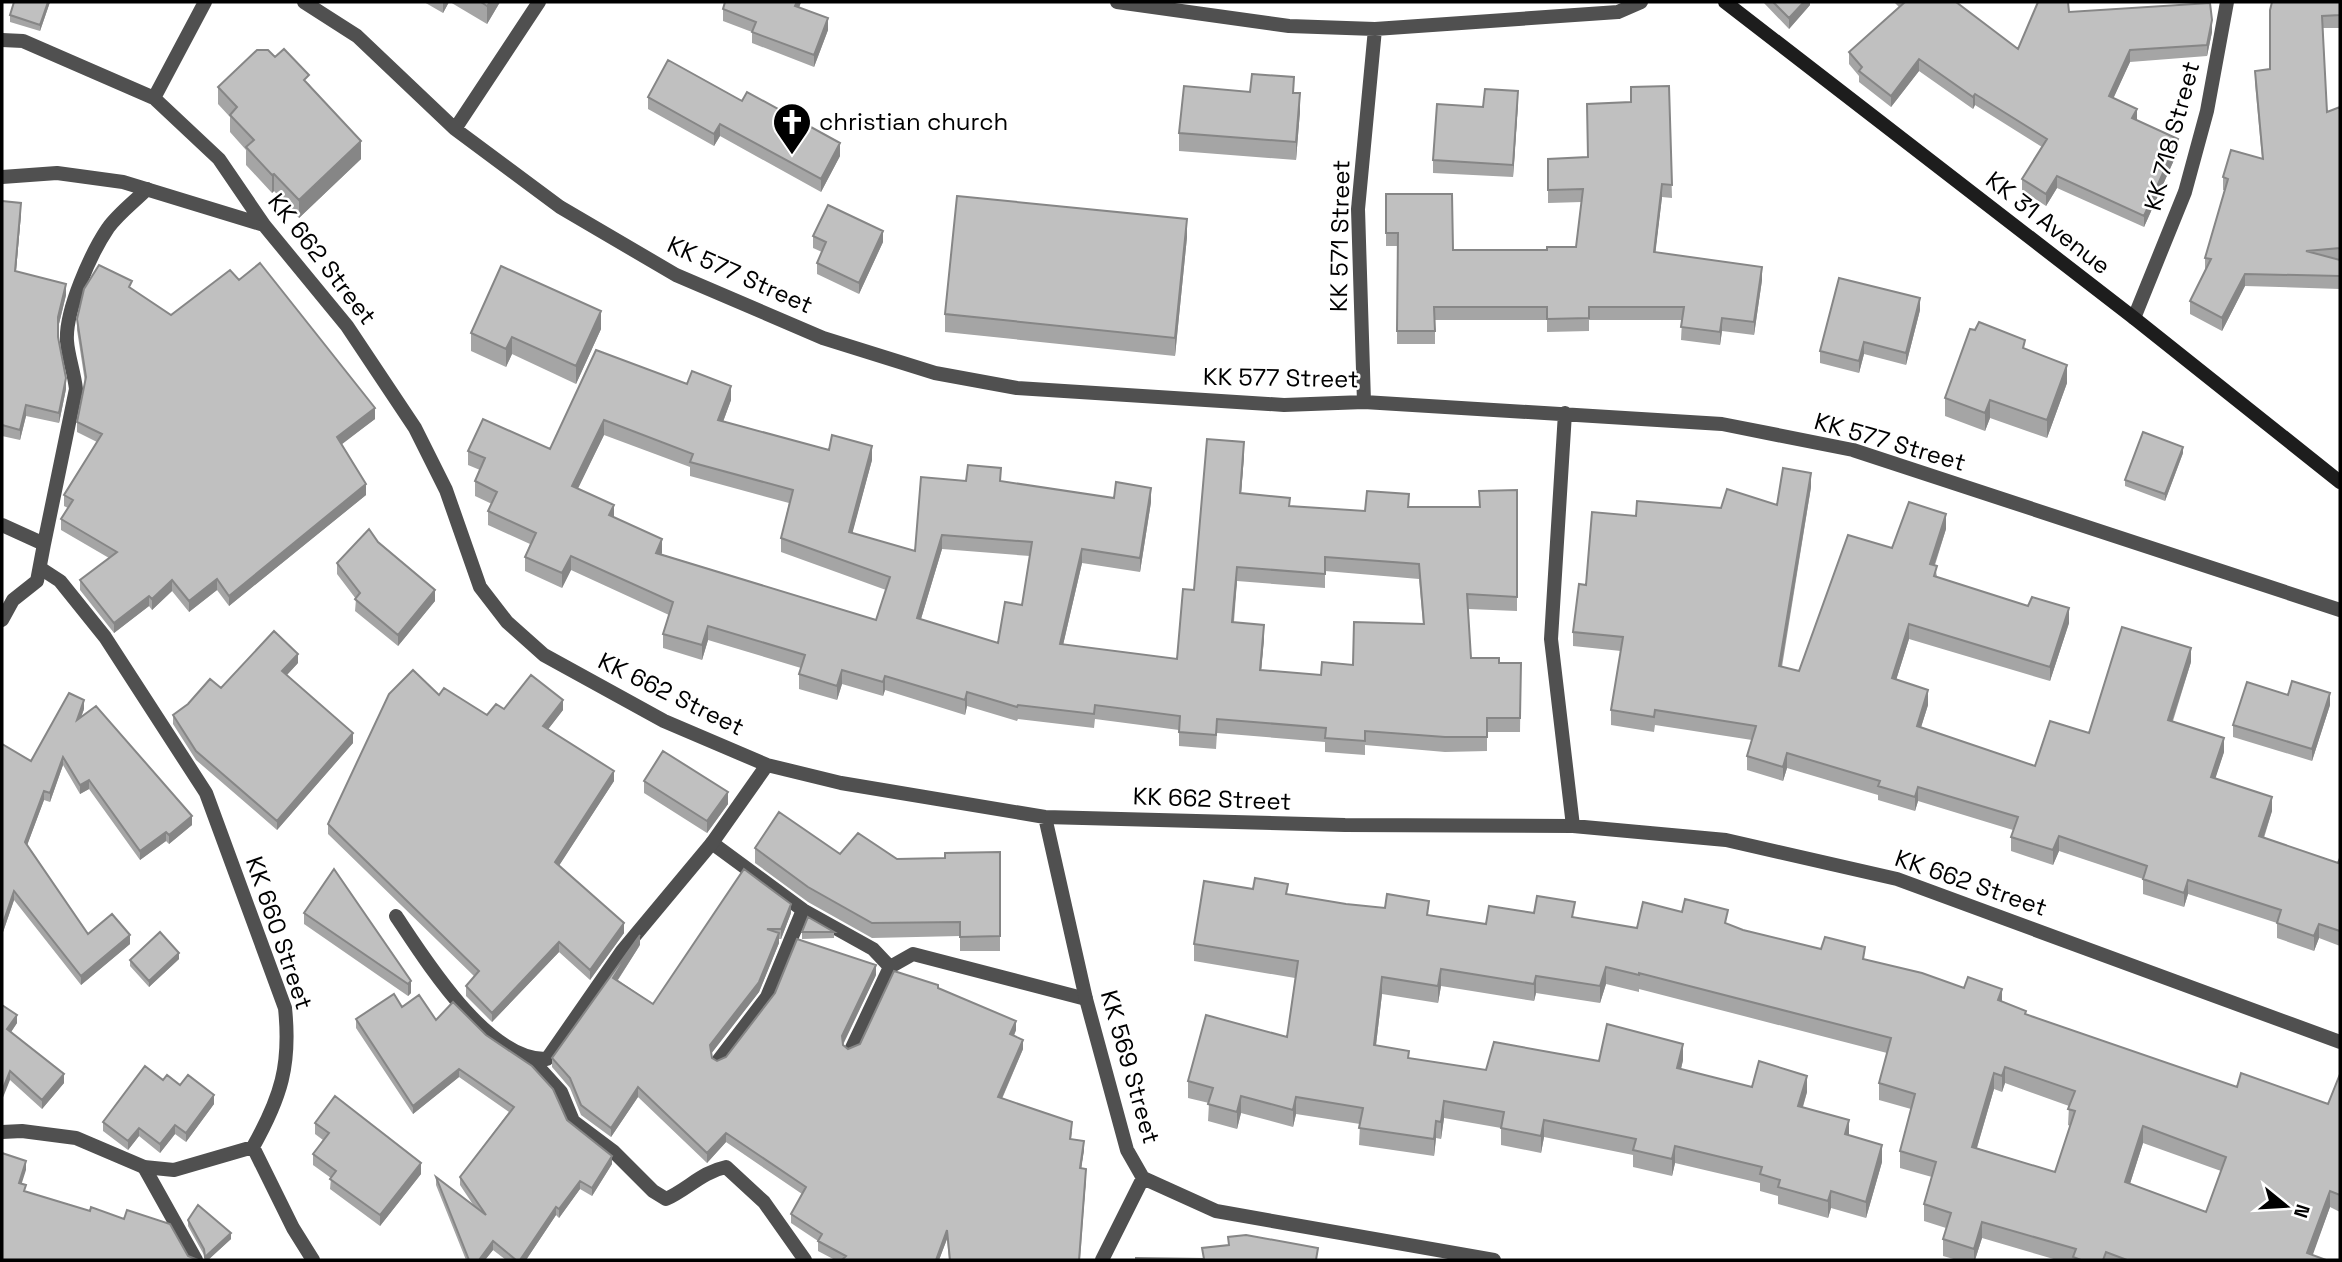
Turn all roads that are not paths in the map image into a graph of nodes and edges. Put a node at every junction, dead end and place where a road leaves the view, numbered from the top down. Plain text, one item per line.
1 (205, 2) edge
2 (304, 2) edge
3 (539, 2) edge
4 (1118, 2) edge
5 (1641, 2) edge
6 (1725, 2) edge
7 (2227, 2) edge
8 (1375, 29) junction
9 (2, 40) edge
10 (154, 98) junction
11 (455, 129) junction
12 (2, 177) edge
13 (147, 189) junction
14 (264, 225) junction
15 (2134, 318) junction
16 (1364, 402) junction
17 (1565, 413) junction
18 (2340, 482) edge
19 (2, 525) edge
20 (44, 544) junction
21 (40, 568) junction
22 (2340, 610) edge
23 (2, 620) edge
24 (767, 765) junction
25 (1045, 817) junction
26 (1573, 826) junction
27 (712, 843) junction
28 (803, 910) junction
29 (396, 916) dead end
30 (890, 967) junction
31 (1086, 999) junction
32 (2340, 1042) edge
33 (851, 1050) edge
34 (531, 1059) junction
35 (718, 1061) edge
36 (2, 1132) edge
37 (253, 1147) junction
38 (144, 1167) junction
39 (1143, 1178) junction
40 (196, 1260) edge
41 (313, 1260) edge
42 (805, 1260) edge
43 (1102, 1260) edge
44 (1494, 1260) edge

1 - 10 street
2 - 11 street, KK 577 Street
3 - 11 street
4 - 8 street
5 - 8 street
6 - 15 main road, KK 31 Avenue
7 - 15 street, KK 718 Street
8 - 16 street, KK 571 Street
9 - 10 street, KK 662 Street
10 - 14 street, KK 662 Street
11 - 16 street, KK 577 Street
12 - 13 street
13 - 14 street
13 - 20 street
14 - 24 street, KK 662 Street
15 - 18 main road, KK 31 Avenue
16 - 17 street, KK 577 Street
17 - 22 street, KK 577 Street
17 - 26 street
19 - 20 street
20 - 21 street
21 - 23 street
21 - 37 street, KK 660 Street
24 - 25 street, KK 662 Street
24 - 27 street
25 - 26 street, KK 662 Street
25 - 31 street, KK 569 Street
26 - 32 street, KK 662 Street
27 - 28 street
27 - 34 street
28 - 30 street
28 - 35 street
29 - 34 street
30 - 31 street
30 - 33 street
31 - 39 street, KK 569 Street
34 - 42 street
36 - 38 street
37 - 38 street
37 - 41 street
38 - 40 street
39 - 43 street
39 - 44 street, KK 569 Street

